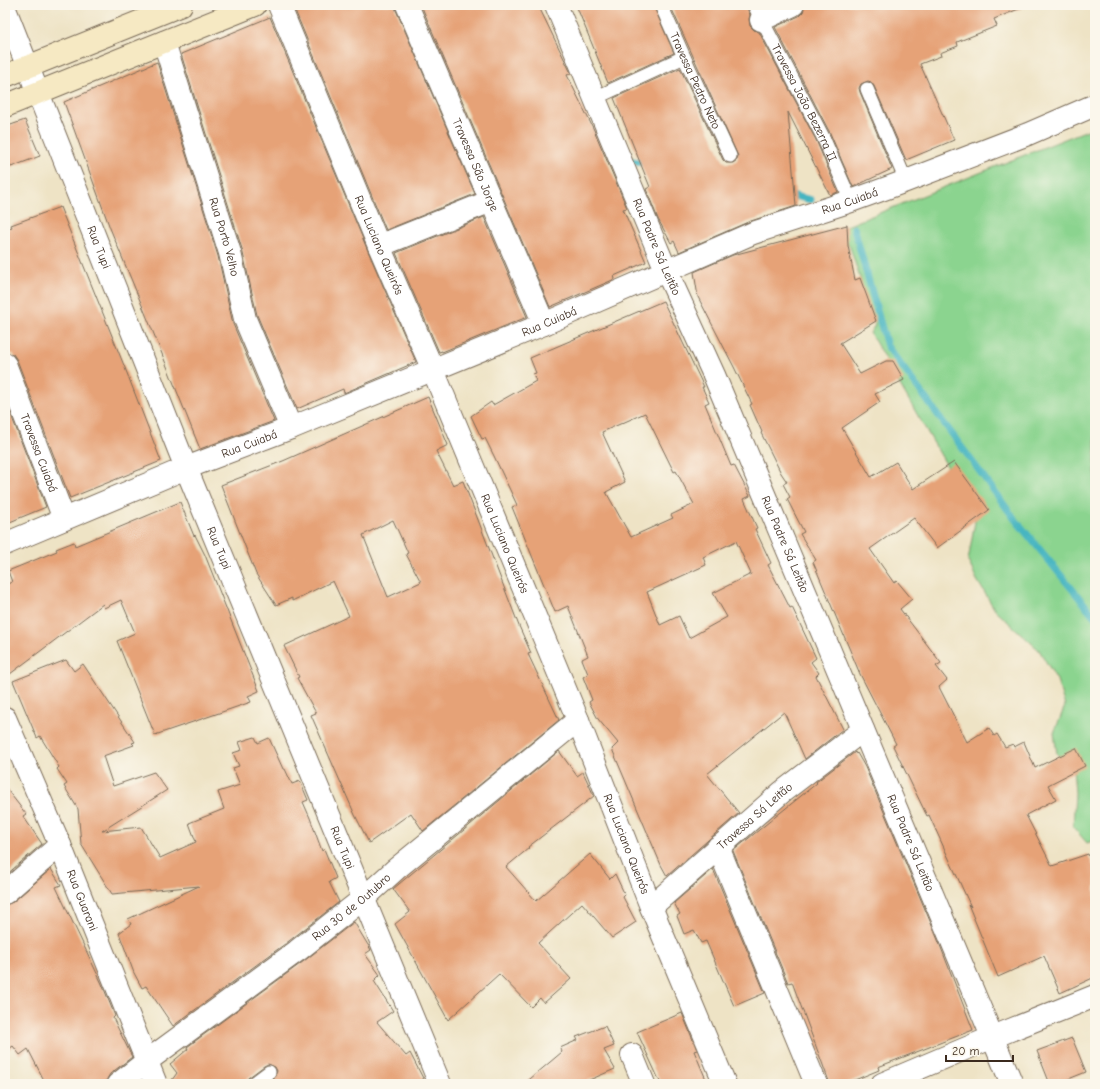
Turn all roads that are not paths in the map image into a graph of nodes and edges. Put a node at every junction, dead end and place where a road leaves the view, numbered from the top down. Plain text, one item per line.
1 (181, 5) edge
2 (255, 5) edge
3 (279, 5) edge
4 (407, 5) edge
5 (556, 5) edge
6 (661, 5) edge
7 (793, 5) edge
8 (5, 9) edge
9 (757, 13) edge
10 (164, 42) junction
11 (684, 57) junction
12 (29, 67) junction
13 (5, 76) edge
14 (867, 89) dead end
15 (39, 92) junction
16 (595, 98) junction
17 (1095, 105) edge
18 (5, 106) edge
19 (730, 156) dead end
20 (906, 181) junction
21 (491, 201) junction
22 (851, 201) junction
23 (379, 246) junction
24 (666, 270) junction
25 (544, 324) junction
26 (5, 364) edge
27 (433, 370) junction
28 (291, 428) junction
29 (186, 468) junction
30 (64, 519) junction
31 (5, 544) edge
32 (5, 718) edge
33 (578, 720) junction
34 (863, 730) junction
35 (60, 845) junction
36 (718, 848) junction
37 (5, 893) edge
38 (364, 898) junction
39 (651, 907) junction
40 (1095, 996) edge
41 (993, 1037) junction
42 (632, 1055) dead end
43 (147, 1061) junction
44 (269, 1072) dead end
45 (118, 1084) edge
46 (156, 1084) edge
47 (254, 1084) edge
48 (440, 1084) edge
49 (644, 1084) edge
50 (725, 1084) edge
51 (816, 1084) edge
52 (882, 1084) edge
53 (1012, 1084) edge

1 - 12 main road
2 - 10 main road
3 - 23 street, Rua Luciano Queirós
4 - 21 street, Travessa São Jorge
5 - 16 street, Rua Padre Sá Leitão
6 - 11 lane, Travessa Pedro Neto
7 - 9 street
8 - 12 street, Rua Tupi
9 - 22 lane, Travessa João Bezerra II
10 - 15 main road
10 - 28 street, Rua Porto Velho
11 - 16 lane
11 - 19 lane, Travessa Pedro Neto
12 - 13 main road
12 - 15 street, Rua Tupi
14 - 20 lane
15 - 18 main road
15 - 29 street, Rua Tupi
16 - 24 street, Rua Padre Sá Leitão
17 - 20 street, Rua Cuiabá
20 - 22 street, Rua Cuiabá
21 - 23 street
21 - 25 street, Travessa São Jorge
22 - 24 street, Rua Cuiabá
23 - 27 street, Rua Luciano Queirós
24 - 25 street, Rua Cuiabá
24 - 34 street, Rua Padre Sá Leitão
25 - 27 street, Rua Cuiabá
26 - 30 street, Travessa Cuiabá
27 - 28 street, Rua Cuiabá
27 - 33 street, Rua Luciano Queirós
28 - 29 street, Rua Cuiabá
29 - 30 street, Rua Cuiabá
29 - 38 street, Rua Tupi
30 - 31 street, Rua Cuiabá
32 - 35 street, Rua Guarani
33 - 38 street, Rua 30 de Outubro
33 - 39 street, Rua Luciano Queirós
34 - 36 street, Travessa Sá Leitão
34 - 41 street, Rua Padre Sá Leitão
35 - 37 street
35 - 43 street, Rua Guarani
36 - 39 street, Travessa Sá Leitão
36 - 51 street
38 - 43 street, Rua 30 de Outubro
38 - 48 street, Rua Tupi
39 - 50 street, Rua Luciano Queirós
40 - 41 street
41 - 52 street
41 - 53 street, Rua Padre Sá Leitão
42 - 49 street
43 - 45 street, Rua 30 de Outubro
43 - 46 street, Rua Guarani
44 - 47 lane

